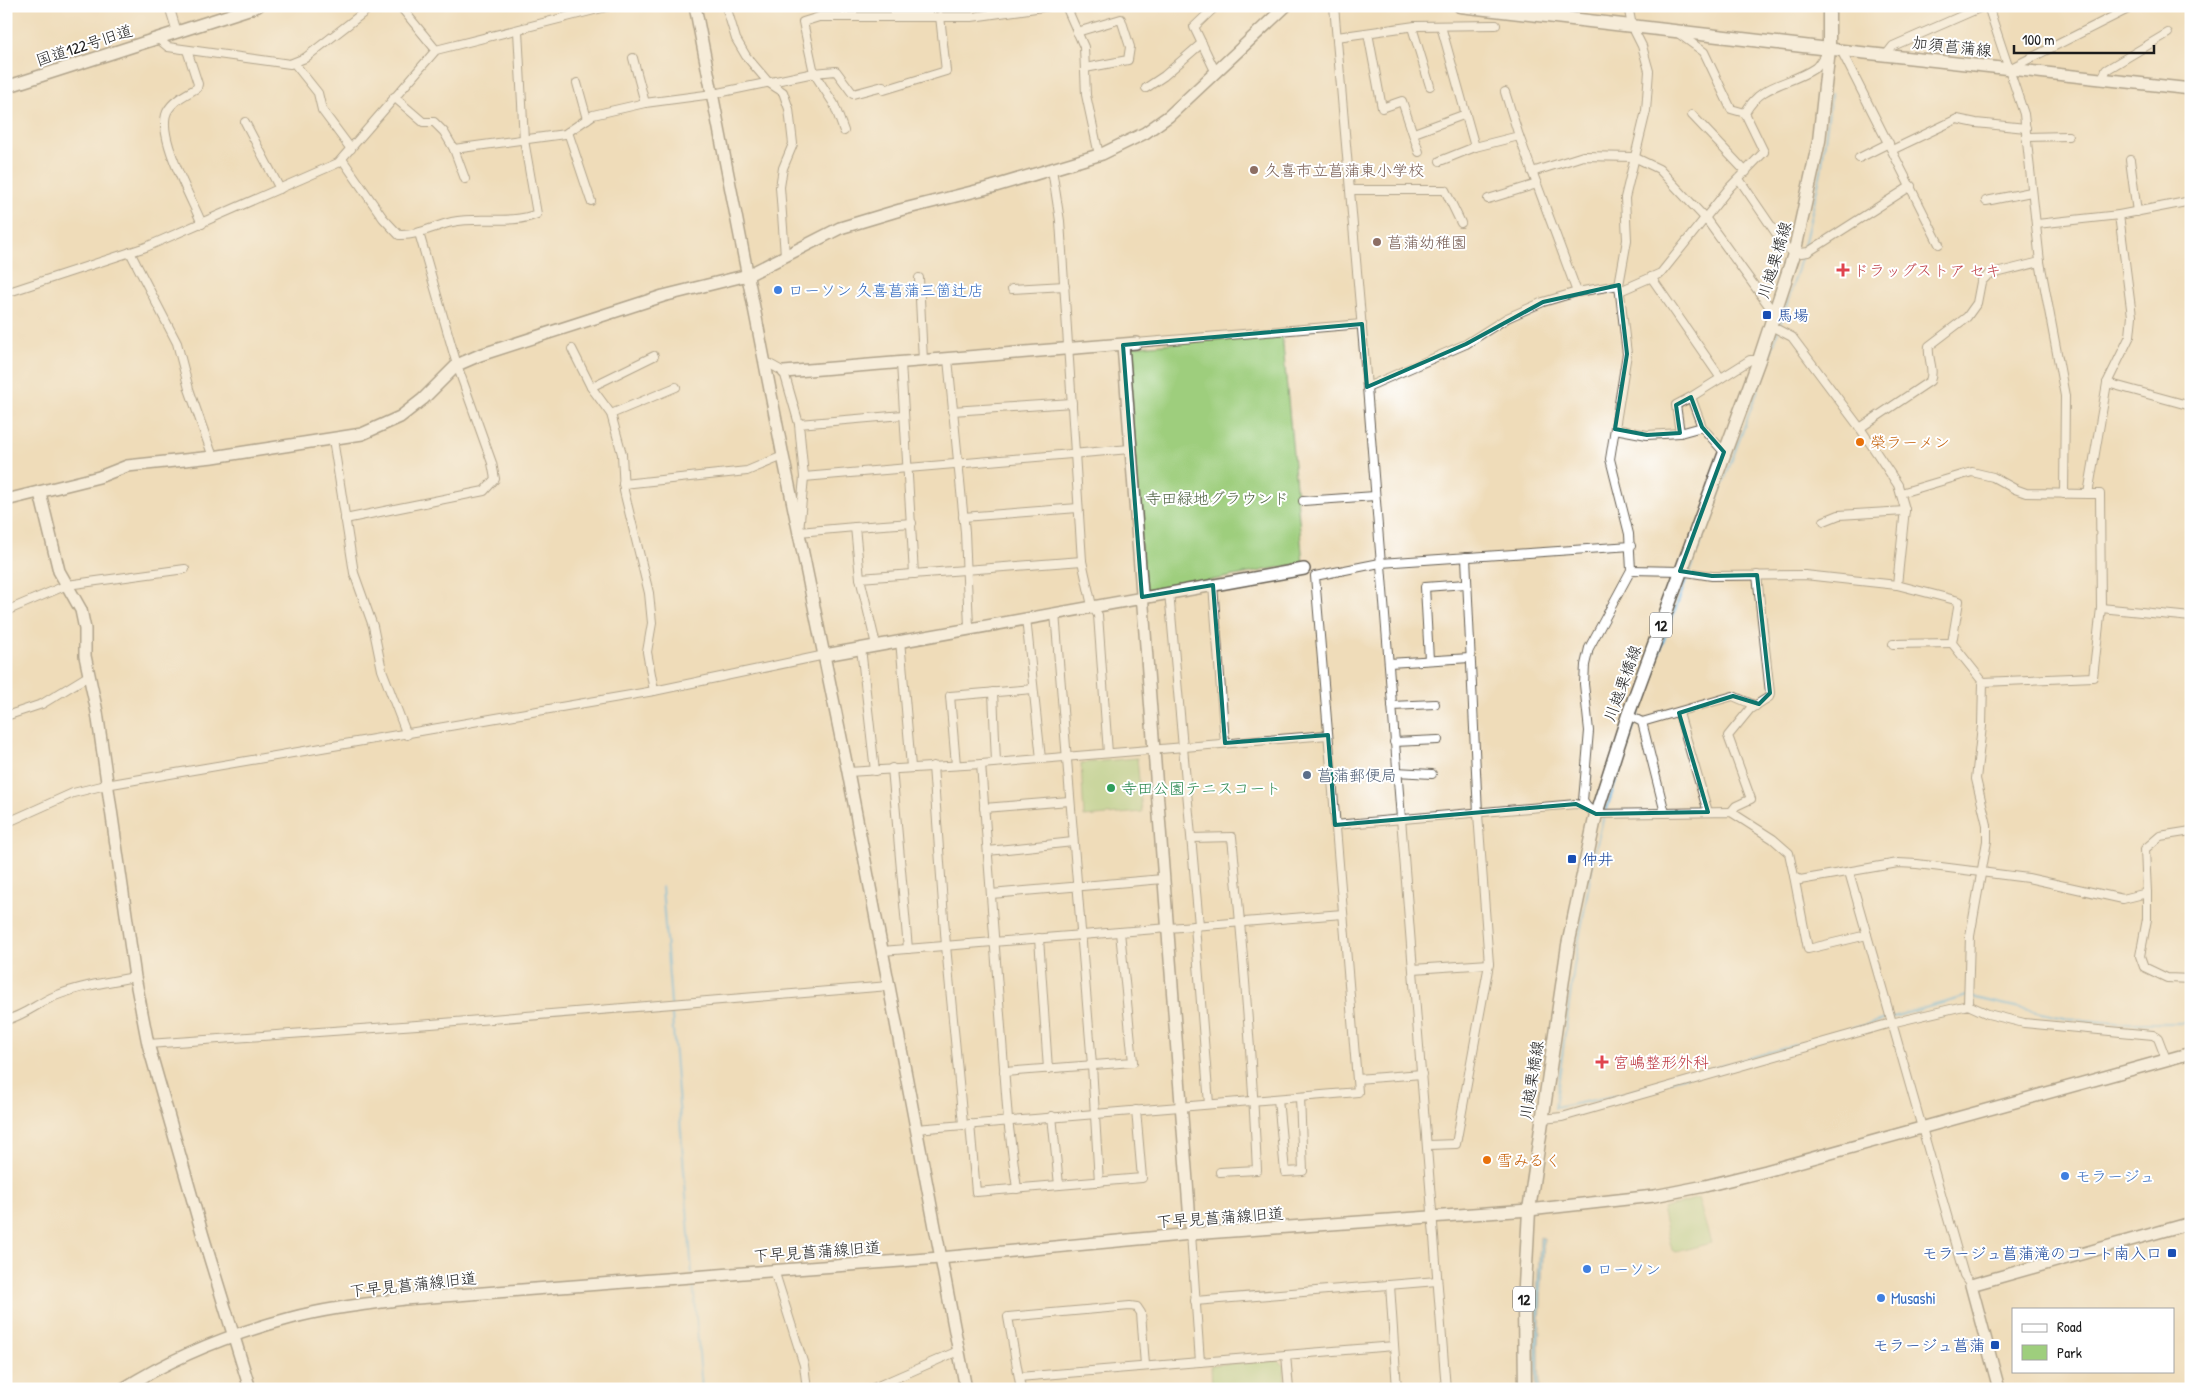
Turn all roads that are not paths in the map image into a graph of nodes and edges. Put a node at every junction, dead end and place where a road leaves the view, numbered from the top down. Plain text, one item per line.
1 (170, 6) edge
2 (258, 6) edge
3 (372, 6) edge
4 (400, 6) edge
5 (610, 6) edge
6 (695, 6) edge
7 (726, 6) edge
8 (928, 6) edge
9 (1050, 6) edge
10 (1066, 6) edge
11 (1216, 6) edge
12 (1286, 6) edge
13 (1334, 6) edge
14 (1460, 6) edge
15 (1628, 6) edge
16 (1829, 6) edge
17 (1986, 6) edge
18 (2134, 6) edge
19 (930, 16) junction
20 (940, 16) junction
21 (1496, 25) dead end
22 (1441, 26) junction
23 (1632, 26) junction
24 (1412, 27) junction
25 (518, 31) junction
26 (1675, 31) junction
27 (177, 32) junction
28 (1077, 32) junction
29 (1368, 33) junction
30 (2168, 33) dead end
31 (1337, 37) junction
32 (157, 38) junction
33 (1202, 43) junction
34 (187, 50) junction
35 (436, 50) junction
36 (1835, 50) junction
37 (1886, 55) junction
38 (633, 58) dead end
39 (294, 63) junction
40 (1085, 68) junction
41 (2009, 69) junction
42 (814, 73) junction
43 (1216, 73) junction
44 (2102, 79) junction
45 (577, 83) dead end
46 (769, 83) junction
47 (1430, 86) dead end
48 (6, 87) edge
49 (1146, 88) dead end
50 (2191, 89) edge
51 (1505, 92) dead end
52 (713, 94) junction
53 (394, 97) junction
54 (645, 103) junction
55 (1745, 113) junction
56 (1466, 114) junction
57 (1692, 115) dead end
58 (587, 120) junction
59 (245, 122) dead end
60 (2026, 128) junction
61 (844, 131) dead end
62 (568, 132) junction
63 (1414, 133) junction
64 (1519, 136) junction
65 (2068, 136) dead end
66 (2026, 137) junction
67 (524, 140) junction
68 (1890, 146) junction
69 (1475, 147) junction
70 (351, 148) junction
71 (454, 149) junction
72 (1420, 152) dead end
73 (1099, 155) junction
74 (1634, 157) junction
75 (1859, 158) dead end
76 (342, 159) junction
77 (2130, 160) dead end
78 (1440, 161) dead end
79 (1052, 169) junction
80 (1532, 172) junction
81 (1746, 172) junction
82 (465, 179) dead end
83 (1739, 179) junction
84 (1536, 184) junction
85 (1911, 186) junction
86 (280, 189) junction
87 (1350, 190) junction
88 (2031, 192) junction
89 (1488, 199) dead end
90 (590, 201) dead end
91 (1986, 201) dead end
92 (2191, 202) edge
93 (2138, 212) junction
94 (2119, 215) junction
95 (1706, 219) junction
96 (1461, 222) dead end
97 (202, 224) junction
98 (2037, 224) junction
99 (419, 233) junction
100 (1939, 244) dead end
101 (130, 252) junction
102 (1794, 254) junction
103 (785, 255) junction
104 (2040, 262) junction
105 (748, 275) junction
106 (1651, 277) junction
107 (920, 278) dead end
108 (1065, 286) junction
109 (1619, 288) junction
110 (1012, 289) dead end
111 (6, 292) edge
112 (1577, 292) junction
113 (1776, 310) junction
114 (1362, 324) junction
115 (1771, 326) junction
116 (1136, 343) joint
117 (1123, 345) junction
118 (572, 348) dead end
119 (1069, 348) junction
120 (654, 356) dead end
121 (948, 359) junction
122 (1759, 360) junction
123 (923, 361) junction
124 (766, 362) junction
125 (900, 363) junction
126 (457, 365) junction
127 (784, 372) junction
128 (1720, 377) junction
129 (2107, 383) junction
130 (676, 386) dead end
131 (591, 387) junction
132 (1367, 387) junction
133 (1691, 397) junction
134 (1072, 403) junction
135 (2191, 406) edge
136 (952, 410) junction
137 (611, 414) junction
138 (903, 415) junction
139 (799, 424) junction
140 (1702, 427) junction
141 (1860, 428) junction
142 (1615, 429) junction
143 (1680, 433) junction
144 (332, 439) junction
145 (1130, 449) junction
146 (1724, 452) junction
147 (1074, 454) junction
148 (783, 456) junction
149 (213, 457) junction
150 (957, 464) junction
151 (906, 468) junction
152 (804, 477) junction
153 (623, 484) junction
154 (40, 493) junction
155 (1901, 493) junction
156 (2064, 494) junction
157 (2088, 494) junction
158 (1375, 496) junction
159 (6, 500) edge
160 (1303, 502) dead end
161 (1078, 508) junction
162 (1905, 511) junction
163 (963, 518) junction
164 (345, 519) junction
165 (1824, 520) dead end
166 (912, 523) junction
167 (855, 527) junction
168 (800, 532) junction
169 (1631, 546) junction
170 (1466, 557) junction
171 (1082, 561) junction
172 (1380, 563) junction
173 (185, 569) dead end
174 (1304, 569) dead end
175 (1631, 570) junction
176 (967, 571) junction
177 (1680, 571) junction
178 (914, 574) junction
179 (1757, 575) junction
180 (860, 578) junction
181 (1466, 584) junction
182 (67, 585) junction
183 (1213, 585) junction
184 (1897, 585) junction
185 (1169, 592) junction
186 (1142, 597) junction
187 (1092, 606) junction
188 (2101, 608) junction
189 (6, 611) edge
190 (1054, 613) junction
191 (2191, 617) edge
192 (1026, 618) junction
193 (969, 628) junction
194 (900, 640) junction
195 (1952, 643) junction
196 (1893, 644) dead end
197 (876, 645) junction
198 (861, 648) junction
199 (825, 655) junction
200 (1470, 658) junction
201 (1430, 660) junction
202 (1389, 663) junction
203 (88, 676) junction
204 (1983, 682) junction
205 (1033, 689) junction
206 (654, 691) junction
207 (992, 692) junction
208 (1435, 704) dead end
209 (1392, 706) junction
210 (1756, 706) junction
211 (1679, 712) junction
212 (1628, 715) junction
213 (6, 716) edge
214 (1642, 722) junction
215 (407, 734) junction
216 (1328, 735) junction
217 (1438, 740) dead end
218 (1394, 742) junction
219 (1225, 743) junction
220 (1184, 747) junction
221 (1154, 749) junction
222 (1108, 753) junction
223 (1066, 756) junction
224 (1041, 759) junction
225 (996, 762) junction
226 (981, 764) junction
227 (956, 765) junction
228 (933, 766) junction
229 (911, 767) junction
230 (892, 768) junction
231 (875, 771) junction
232 (848, 772) junction
233 (1396, 772) junction
234 (1432, 774) dead end
235 (106, 786) junction
236 (1069, 801) junction
237 (984, 808) junction
238 (1591, 811) junction
239 (1708, 812) junction
240 (1731, 812) junction
241 (1666, 813) junction
242 (1478, 814) junction
243 (1400, 820) junction
244 (6, 824) edge
245 (1335, 824) junction
246 (2191, 832) edge
247 (1192, 838) junction
248 (1073, 842) junction
249 (988, 851) junction
250 (1983, 871) junction
251 (1849, 872) junction
252 (1794, 876) junction
253 (1164, 879) junction
254 (1076, 887) junction
255 (991, 894) junction
256 (2147, 894) junction
257 (1343, 914) junction
258 (1240, 922) junction
259 (1197, 926) junction
260 (1167, 928) junction
261 (1120, 932) junction
262 (1080, 935) junction
263 (1867, 935) junction
264 (1039, 938) junction
265 (994, 942) junction
266 (946, 946) junction
267 (908, 949) junction
268 (882, 952) junction
269 (1489, 964) junction
270 (1412, 969) junction
271 (135, 977) junction
272 (2191, 979) edge
273 (889, 986) junction
274 (1968, 1005) junction
275 (6, 1020) edge
276 (1891, 1023) junction
277 (148, 1044) junction
278 (2191, 1053) edge
279 (2166, 1059) junction
280 (1092, 1065) junction
281 (1048, 1069) junction
282 (1004, 1072) junction
283 (1422, 1074) junction
284 (1357, 1080) junction
285 (1300, 1097) junction
286 (1278, 1099) junction
287 (1254, 1101) junction
288 (1209, 1104) junction
289 (1182, 1106) junction
290 (1136, 1110) junction
291 (1095, 1113) junction
292 (1052, 1116) junction
293 (1542, 1119) junction
294 (1008, 1120) junction
295 (967, 1124) junction
296 (1922, 1127) junction
297 (916, 1129) junction
298 (1428, 1145) junction
299 (1220, 1172) dead end
300 (1099, 1182) junction
301 (1058, 1185) junction
302 (1017, 1189) junction
303 (1529, 1210) junction
304 (1433, 1217) junction
305 (2191, 1223) edge
306 (1191, 1234) junction
307 (940, 1258) junction
308 (774, 1270) junction
309 (1437, 1281) junction
310 (1971, 1285) junction
311 (1390, 1286) junction
312 (1195, 1301) junction
313 (234, 1337) junction
314 (1394, 1346) junction
315 (958, 1351) junction
316 (1286, 1354) junction
317 (1200, 1362) junction
318 (1145, 1365) junction
319 (1019, 1377) junction
320 (123, 1389) edge
321 (250, 1389) edge
322 (807, 1389) edge
323 (871, 1389) edge
324 (966, 1389) edge
325 (1022, 1389) edge
326 (1289, 1389) edge
327 (1397, 1389) edge
328 (1446, 1389) edge
329 (1525, 1389) edge
330 (1999, 1389) edge

1 - 27 street
2 - 27 street, 国道122号旧道
3 - 39 street
4 - 35 street
5 - 25 street
6 - 52 street
7 - 46 street
8 - 19 street
9 - 20 street
10 - 28 street
11 - 33 street
12 - 43 street
13 - 31 street
14 - 23 main road
15 - 23 street
16 - 36 main road, 川越栗橋線 / 12
17 - 37 street
17 - 41 street
18 - 41 street
19 - 20 street
19 - 42 street
20 - 42 street
21 - 22 street
22 - 24 street
22 - 56 street
23 - 26 main road
23 - 74 street
24 - 29 street
24 - 47 street
25 - 35 street
25 - 67 street
26 - 36 main road
26 - 55 street
27 - 32 street, 国道122号旧道
28 - 40 street
28 - 40 street
29 - 31 street
29 - 63 street
30 - 44 street
31 - 87 street
32 - 34 street
32 - 48 street, 国道122号旧道
33 - 43 street
33 - 49 street
34 - 39 street
34 - 97 street
35 - 53 street
36 - 37 street, 加須菖蒲線
36 - 55 street
36 - 68 street
36 - 102 main road, 川越栗橋線 / 12
37 - 41 street, 加須菖蒲線
38 - 54 street
39 - 70 street
40 - 73 street
41 - 44 street, 加須菖蒲線
41 - 60 street
42 - 46 street
42 - 61 street
43 - 73 street
44 - 50 street, 加須菖蒲線
45 - 58 street
46 - 52 street
46 - 103 street
51 - 64 street
52 - 54 street
52 - 105 street
53 - 70 street
53 - 71 street
54 - 58 street
55 - 81 street
56 - 63 street
56 - 69 street
57 - 81 street
58 - 62 street
59 - 86 street
60 - 66 street
60 - 68 street
62 - 67 street
62 - 90 street
63 - 72 street
64 - 69 street
64 - 80 street
65 - 66 street
66 - 88 street
67 - 71 street
67 - 99 street
68 - 75 street
68 - 85 street
69 - 78 street
70 - 76 street
71 - 82 street
73 - 79 street
74 - 80 street
74 - 95 street
74 - 109 street
76 - 86 street
76 - 99 street
77 - 93 street
79 - 103 street
79 - 108 street
80 - 84 street
81 - 83 street
83 - 95 street
83 - 102 street
84 - 89 street
84 - 112 street
85 - 100 street
85 - 102 street
86 - 97 street
87 - 96 street
87 - 114 street
88 - 91 street
88 - 98 street
92 - 93 street
93 - 94 street
94 - 98 street
94 - 129 street
95 - 106 street
95 - 113 street
97 - 101 street
98 - 104 street
99 - 126 street
101 - 111 street
101 - 149 street
102 - 113 main road, 川越栗橋線 / 12
103 - 105 street
104 - 141 street
104 - 156 street
105 - 124 street
105 - 126 street
106 - 109 street
106 - 128 street
107 - 123 street
108 - 110 street
108 - 119 street
109 - 112 street
109 - 142 street
112 - 132 street
113 - 115 main road, 川越栗橋線 / 12
114 - 116 street
114 - 132 street
115 - 122 main road, 川越栗橋線 / 12
115 - 141 street
116 - 117 street
117 - 119 street
117 - 145 street
118 - 131 street
119 - 121 street
119 - 134 street
120 - 131 street
121 - 123 street
121 - 136 street
122 - 128 street
122 - 146 main road, 川越栗橋線 / 12
123 - 125 street
124 - 127 street
124 - 148 street
125 - 127 street
125 - 138 street
126 - 144 street
126 - 164 street
127 - 139 street
128 - 133 street
129 - 135 street
129 - 157 street
130 - 137 street
131 - 137 street
132 - 158 street
133 - 140 street
133 - 143 street
134 - 136 street
134 - 147 street
136 - 150 street
137 - 153 street
138 - 139 street
138 - 151 street
139 - 152 street
140 - 143 street
140 - 146 street
141 - 155 street
142 - 143 street
142 - 169 street
144 - 149 street
144 - 164 street
145 - 147 street
145 - 186 street
146 - 177 main road, 川越栗橋線 / 12
147 - 150 street
147 - 161 street
148 - 153 street
148 - 168 street
149 - 154 street
150 - 151 street
150 - 163 street
151 - 152 street
151 - 166 street
152 - 168 street
153 - 206 street
154 - 159 street
154 - 182 street
155 - 156 street
155 - 162 street
156 - 157 street
157 - 188 street
158 - 160 street
158 - 172 street
161 - 163 street
161 - 171 street
162 - 165 street
162 - 184 street
163 - 176 street
164 - 215 street
166 - 167 street
166 - 178 street
167 - 168 street
167 - 180 street
168 - 199 street
169 - 170 street
169 - 175 street
170 - 172 street
170 - 181 street
171 - 176 street
171 - 187 street
172 - 202 street
172 - 216 street
173 - 182 street
174 - 183 street
175 - 177 street
175 - 238 street
176 - 178 street
176 - 193 street
177 - 179 street
177 - 212 main road, 川越栗橋線 / 12
178 - 180 street
179 - 184 street
179 - 210 street
180 - 197 street
181 - 200 street
181 - 201 street
182 - 189 street
182 - 203 street
183 - 185 street
183 - 219 street
184 - 195 street
185 - 186 street
185 - 220 street
186 - 187 street
186 - 221 street
187 - 190 street
187 - 222 street
188 - 191 street
188 - 204 street
190 - 192 street
190 - 223 street
192 - 193 street
192 - 205 street
193 - 194 street
194 - 197 street
194 - 229 street
195 - 196 street
195 - 204 street
197 - 198 street
198 - 199 street
198 - 231 street
199 - 206 street
199 - 232 street
200 - 201 street
200 - 242 street
201 - 202 street
202 - 209 street
203 - 213 street
203 - 235 street
204 - 250 street
205 - 207 street
205 - 224 street
206 - 215 street
207 - 225 street
207 - 227 street
208 - 209 street
209 - 218 street
210 - 211 street
210 - 240 street
211 - 214 street
211 - 239 street
212 - 214 street
212 - 238 main road, 川越栗橋線 / 12
214 - 241 street
215 - 235 street
216 - 219 street
216 - 245 street
217 - 218 street
218 - 233 street
219 - 220 street
220 - 221 street
220 - 247 street
221 - 222 street
221 - 253 street
222 - 223 street
223 - 224 street
223 - 236 street
224 - 225 street
225 - 226 street
226 - 227 street
226 - 237 street
227 - 228 street
228 - 229 street
228 - 266 street
229 - 230 street
230 - 231 street
230 - 267 street
231 - 232 street
232 - 268 street
233 - 234 street
233 - 243 street
235 - 244 street
235 - 271 street
236 - 237 street
236 - 248 street
237 - 249 street
238 - 241 street
238 - 242 street
238 - 293 main road, 川越栗橋線 / 12
239 - 240 street
239 - 241 street
240 - 252 street
242 - 243 street
242 - 269 street
243 - 245 street
243 - 270 street
245 - 257 street
246 - 256 street
247 - 258 street
247 - 259 street
248 - 249 street
248 - 254 street
249 - 255 street
250 - 251 street
250 - 256 street
250 - 274 street
251 - 252 street
251 - 263 street
252 - 263 street
253 - 254 street
253 - 260 street
254 - 255 street
254 - 262 street
255 - 265 street
256 - 272 street
257 - 258 street
257 - 284 street
258 - 259 street
258 - 287 street
259 - 260 street
259 - 288 street
260 - 261 street
260 - 289 street
261 - 262 street
261 - 280 street
262 - 264 street
262 - 280 street
263 - 276 street
264 - 265 street
264 - 281 street
265 - 266 street
265 - 282 street
266 - 267 street
266 - 295 street
267 - 268 street
268 - 273 street
269 - 270 street
269 - 298 street
270 - 283 street
271 - 275 street
271 - 277 street
273 - 277 street
273 - 297 street
274 - 276 street
274 - 279 street
276 - 293 street
276 - 296 street
277 - 313 street
278 - 279 street, 下早見菖蒲線旧道
279 - 296 street, 下早見菖蒲線旧道
280 - 281 street
280 - 291 street
281 - 282 street
282 - 294 street
283 - 284 street
283 - 298 street
284 - 285 street
285 - 286 street
285 - 286 street
286 - 287 street
287 - 288 street
287 - 299 street
288 - 289 street
289 - 290 street
289 - 306 street
290 - 291 street
290 - 300 street
291 - 292 street
291 - 300 street
292 - 294 street
292 - 301 street
293 - 303 main road, 川越栗橋線 / 12
294 - 295 street
294 - 302 street
295 - 297 street
295 - 302 street
296 - 303 street, 下早見菖蒲線旧道
296 - 310 street
297 - 307 street
298 - 304 street
300 - 301 street
301 - 302 street
303 - 304 street, 下早見菖蒲線旧道
303 - 329 main road, 川越栗橋線 / 12
304 - 306 street, 下早見菖蒲線旧道
304 - 309 street
305 - 310 street
306 - 307 street, 下早見菖蒲線旧道
306 - 312 street
307 - 308 street, 下早見菖蒲線旧道
307 - 315 street
308 - 313 street, 下早見菖蒲線旧道
308 - 322 street
309 - 311 street
309 - 328 street
310 - 330 street
311 - 312 street
311 - 314 street
312 - 317 street
313 - 320 street, 下早見菖蒲線旧道
313 - 321 street
314 - 316 street
314 - 327 street
315 - 323 street
315 - 324 street
316 - 317 street
316 - 326 street
317 - 318 street
318 - 319 street
318 - 319 street
319 - 325 street

